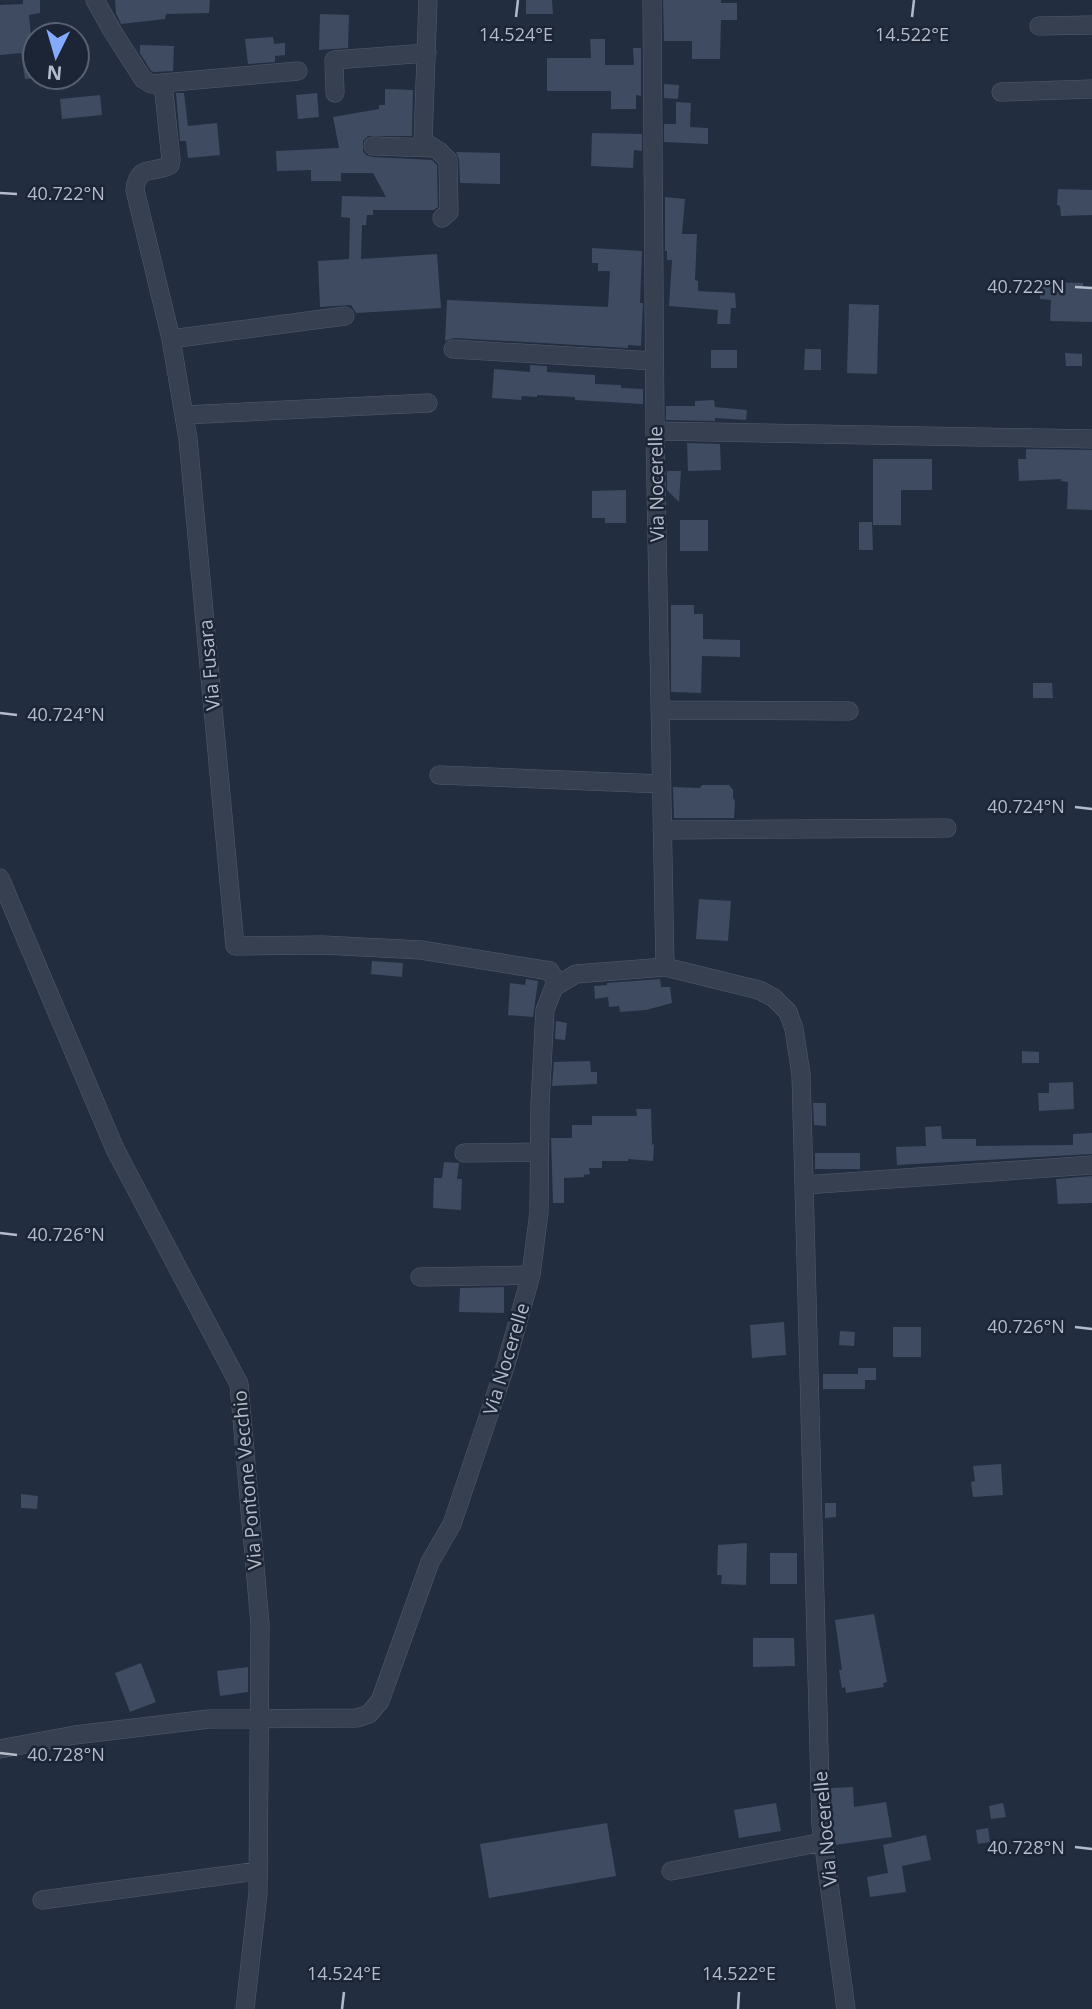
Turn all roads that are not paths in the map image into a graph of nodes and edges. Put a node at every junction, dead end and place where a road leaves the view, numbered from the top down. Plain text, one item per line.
1 (95, 0) edge
2 (428, 0) edge
3 (652, 0) edge
4 (1092, 25) edge
5 (1040, 26) dead end
6 (427, 53) junction
7 (298, 71) dead end
8 (163, 83) junction
9 (1092, 89) edge
10 (1001, 92) dead end
11 (335, 93) dead end
12 (373, 146) dead end
13 (434, 148) junction
14 (442, 218) dead end
15 (345, 316) dead end
16 (171, 339) junction
17 (453, 349) dead end
18 (654, 360) junction
19 (428, 403) dead end
20 (184, 415) junction
21 (655, 431) junction
22 (1092, 439) edge
23 (660, 710) junction
24 (849, 711) dead end
25 (439, 775) dead end
26 (662, 784) junction
27 (947, 828) dead end
28 (662, 830) junction
29 (0, 878) edge
30 (665, 967) junction
31 (558, 984) junction
32 (540, 1152) junction
33 (464, 1153) dead end
34 (1092, 1166) edge
35 (804, 1185) junction
36 (531, 1275) junction
37 (420, 1277) dead end
38 (259, 1718) junction
39 (0, 1749) edge
40 (823, 1842) junction
41 (258, 1871) junction
42 (671, 1871) dead end
43 (42, 1900) dead end
44 (245, 2009) edge
45 (846, 2009) edge

1 - 8 street
2 - 6 street
3 - 18 street, Via Nocerelle
4 - 5 street
6 - 11 street
6 - 13 street
7 - 8 street
8 - 16 street, Via Fusara
9 - 10 street
12 - 13 street
13 - 14 street
15 - 16 street
16 - 20 street, Via Fusara
17 - 18 street
18 - 21 street, Via Nocerelle
19 - 20 street
20 - 31 street, Via Fusara
21 - 22 street
21 - 23 street, Via Nocerelle
23 - 24 street
23 - 26 street, Via Nocerelle
25 - 26 street
26 - 28 street, Via Nocerelle
27 - 28 street
28 - 30 street, Via Nocerelle
29 - 38 street, Via Pontone Vecchio
30 - 31 street, Via Nocerelle
30 - 35 street, Via Nocerelle
31 - 32 street, Via Nocerelle
32 - 33 street
32 - 36 street, Via Nocerelle
34 - 35 street
35 - 40 street, Via Nocerelle
36 - 37 street
36 - 38 street, Via Nocerelle
38 - 39 street, Via Nocerelle
38 - 41 street, Via Pontone Vecchio
40 - 42 street
40 - 45 street, Via Nocerelle
41 - 43 street
41 - 44 street, Via Pontone Vecchio

